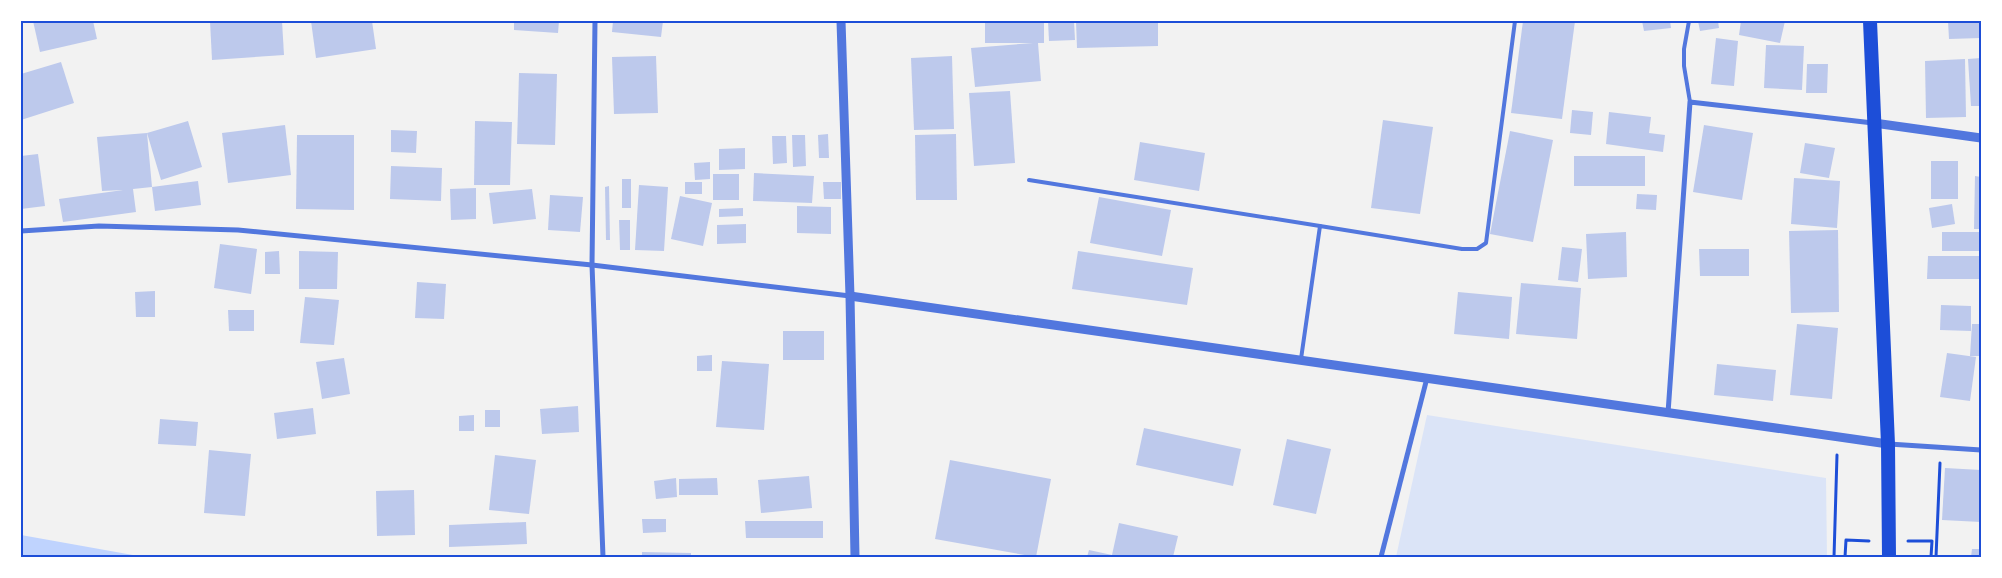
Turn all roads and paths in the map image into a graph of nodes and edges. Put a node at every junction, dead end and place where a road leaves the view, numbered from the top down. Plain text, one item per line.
1 (594, 21) edge
2 (841, 21) edge
3 (1515, 21) edge
4 (1689, 21) edge
5 (1870, 21) edge
6 (1690, 102) junction
7 (1874, 123) junction
8 (1981, 138) edge
9 (1029, 180) dead end
10 (1320, 226) junction
11 (21, 230) edge
12 (592, 265) junction
13 (850, 296) junction
14 (1300, 359) junction
15 (1427, 378) junction
16 (1668, 414) junction
17 (1837, 437) junction
18 (1888, 444) junction
19 (1941, 448) junction
20 (1981, 450) edge
21 (1846, 540) dead end
22 (1932, 541) dead end
23 (603, 557) edge
24 (855, 557) edge
25 (1381, 557) edge
26 (1834, 557) edge
27 (1846, 557) edge
28 (1888, 557) edge
29 (1931, 557) edge
30 (1936, 557) edge

1 - 12 street
2 - 13 street
3 - 10 lane
4 - 6 lane
5 - 7 highway
6 - 7 street
6 - 16 street
7 - 8 street
7 - 18 highway
9 - 10 lane
10 - 14 lane
11 - 12 street
12 - 13 street
12 - 23 street
13 - 14 street
13 - 24 street
14 - 15 street
15 - 16 street
15 - 25 street
16 - 17 street
17 - 18 street
17 - 26 path
18 - 19 street
18 - 28 highway
19 - 20 street
19 - 30 path
21 - 27 path
22 - 29 path

